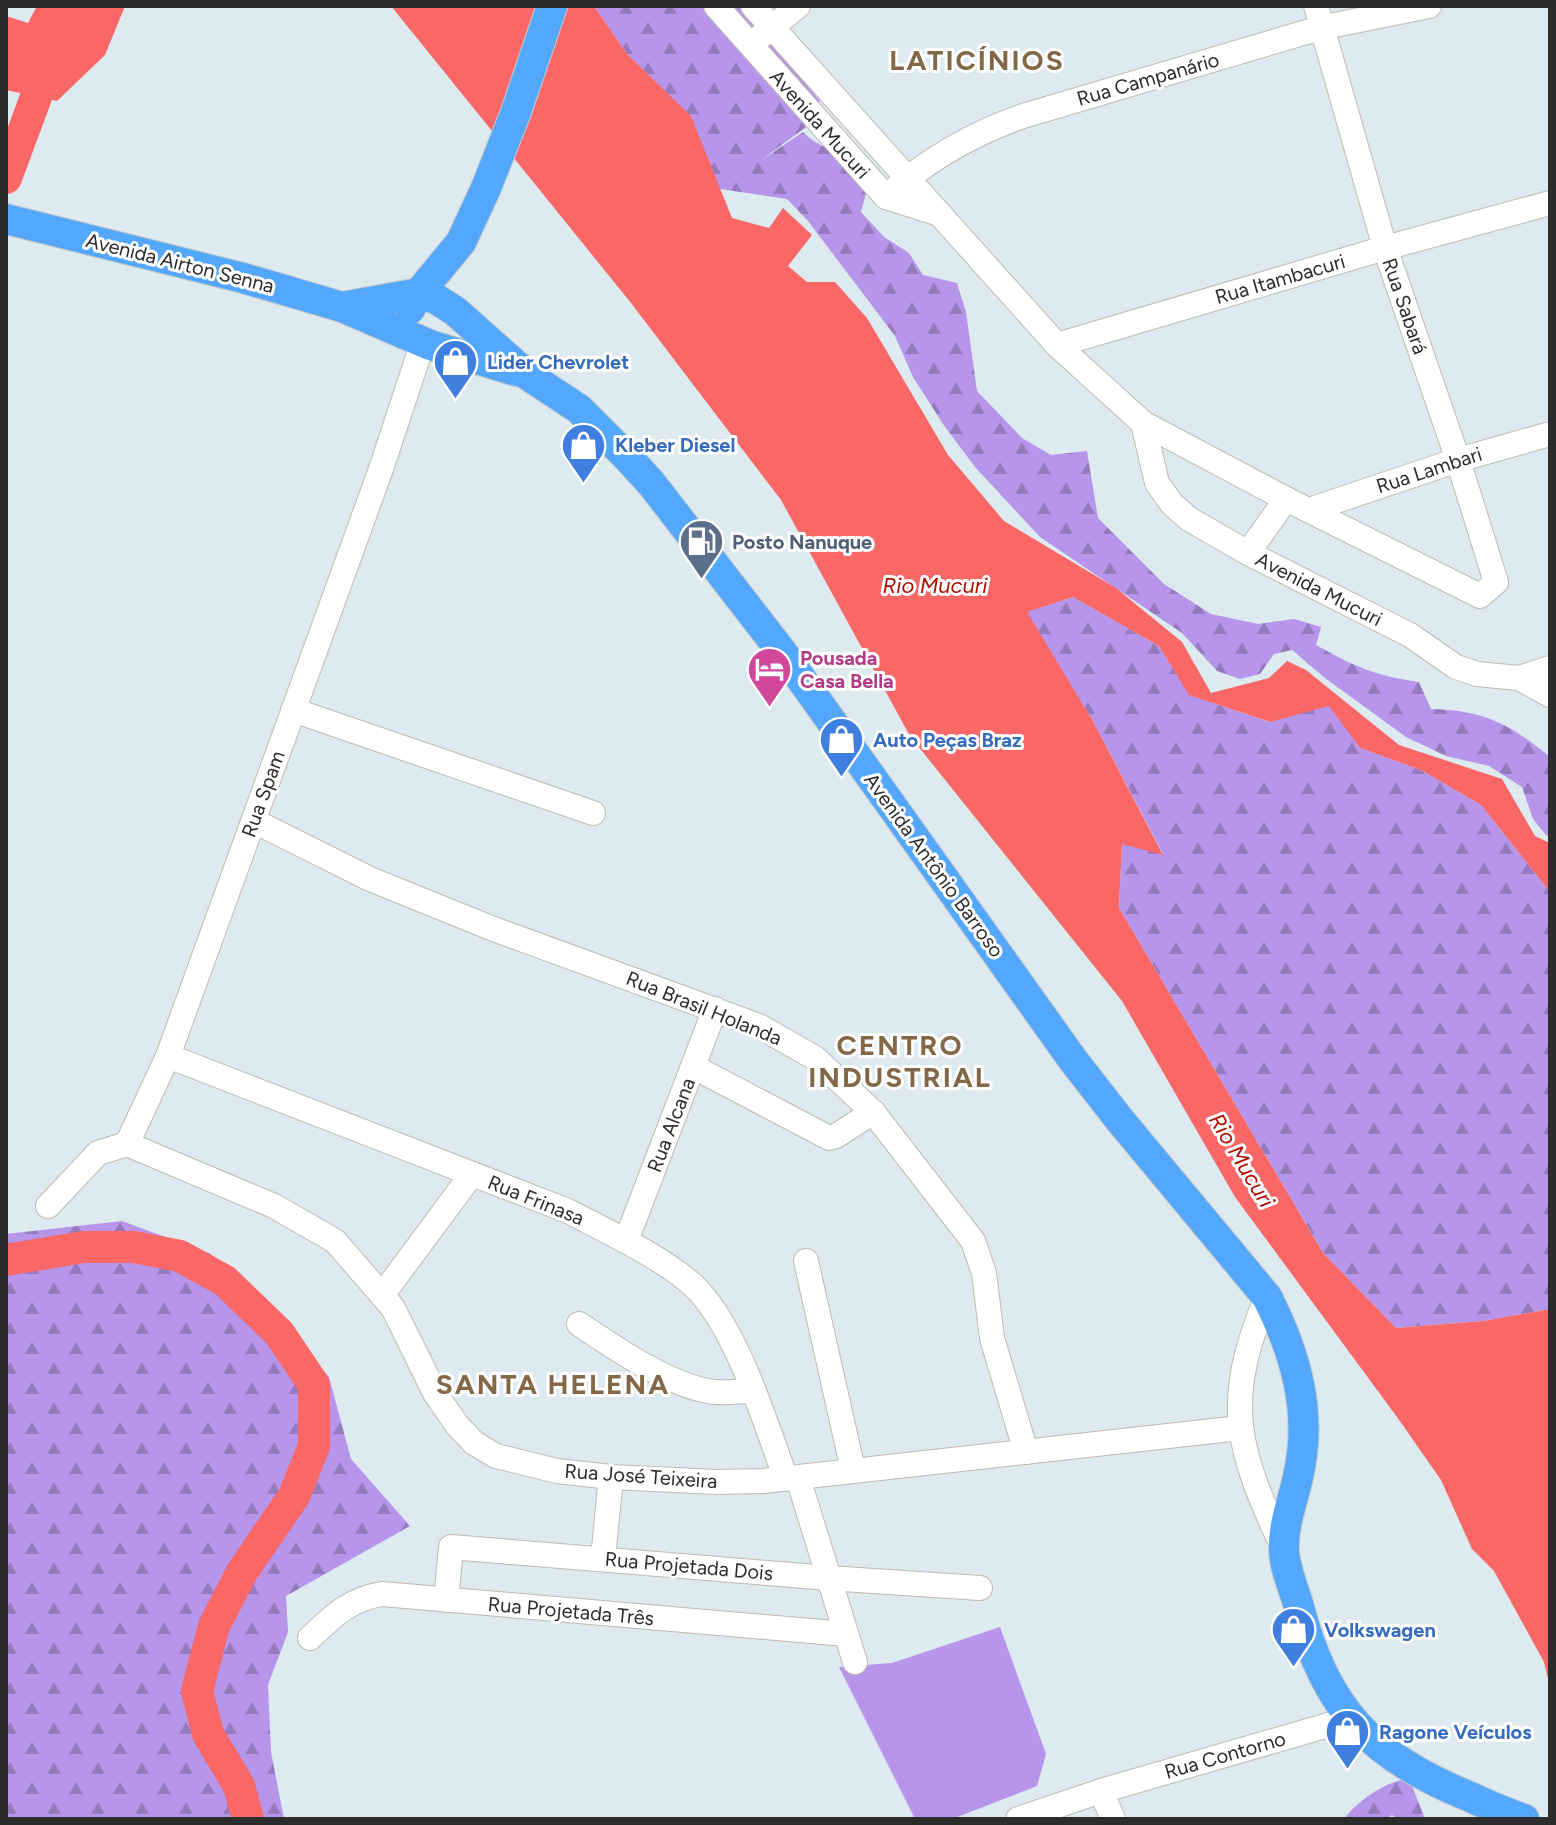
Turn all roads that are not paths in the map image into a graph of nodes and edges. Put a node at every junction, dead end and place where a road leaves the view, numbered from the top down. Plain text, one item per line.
1 (552, 6) edge
2 (716, 6) edge
3 (753, 6) edge
4 (798, 6) edge
5 (1429, 6) edge
6 (1318, 17) edge
7 (771, 27) junction
8 (750, 45) junction
9 (907, 178) junction
10 (886, 197) junction
11 (1550, 203) edge
12 (942, 215) junction
13 (12, 220) edge
14 (1385, 248) junction
15 (437, 301) junction
16 (342, 307) junction
17 (421, 341) junction
18 (1057, 345) junction
19 (526, 374) junction
20 (1143, 423) junction
21 (1550, 434) edge
22 (1458, 460) junction
23 (1286, 499) junction
24 (1309, 510) junction
25 (1248, 553) junction
26 (1480, 596) joint
27 (1550, 668) edge
28 (1519, 678) junction
29 (1550, 695) edge
30 (293, 710) junction
31 (593, 813) dead end
32 (254, 821) junction
33 (715, 1009) junction
34 (168, 1056) junction
35 (694, 1067) junction
36 (873, 1112) junction
37 (127, 1144) junction
38 (472, 1174) junction
39 (48, 1206) dead end
40 (626, 1241) junction
41 (806, 1261) dead end
42 (383, 1294) junction
43 (1267, 1297) junction
44 (579, 1324) dead end
45 (752, 1391) junction
46 (1240, 1428) junction
47 (1026, 1452) junction
48 (853, 1470) junction
49 (611, 1477) junction
50 (792, 1478) junction
51 (1284, 1550) junction
52 (603, 1558) junction
53 (828, 1578) junction
54 (980, 1588) dead end
55 (446, 1600) junction
56 (846, 1634) junction
57 (310, 1638) dead end
58 (855, 1662) dead end
59 (1349, 1719) junction
60 (1101, 1791) junction
61 (1018, 1819) edge
62 (1113, 1819) edge
63 (1521, 1819) edge

1 - 15 main road
2 - 8 street, Avenida Mucuri
3 - 7 street, Avenida Mucuri
4 - 7 street
5 - 6 street, Rua Campanário
6 - 9 street, Rua Campanário
6 - 14 street, Rua Sabará
7 - 8 street
7 - 9 street, Avenida Mucuri
8 - 10 street, Avenida Mucuri
9 - 10 street, Rua Campanário
9 - 12 street, Avenida Mucuri
10 - 12 street, Avenida Mucuri
11 - 14 street, Rua Itambacuri
12 - 18 street, Avenida Mucuri
13 - 16 main road, Avenida Airton Senna
14 - 18 street, Rua Itambacuri
14 - 22 street, Rua Sabará
15 - 16 main road, Avenida Airton Senna
15 - 17 main road
15 - 17 main road
15 - 19 main road, Avenida Antônio Barroso
16 - 17 main road, Avenida Airton Senna
17 - 19 main road, Avenida Antônio Barroso
17 - 30 street, Rua Spam
18 - 20 street, Avenida Mucuri
19 - 43 main road, Avenida Antônio Barroso
20 - 23 street, Avenida Mucuri
20 - 25 street, Avenida Mucuri
21 - 22 street, Rua Lambari
22 - 24 street, Rua Lambari
22 - 26 street, Rua Sabará
23 - 24 street, Avenida Mucuri
23 - 25 street
24 - 26 street, Avenida Mucuri
25 - 28 street, Avenida Mucuri
27 - 28 street
28 - 29 street, Avenida Mucuri
30 - 31 street
30 - 32 street, Rua Spam
32 - 33 street, Rua Brasil Holanda
32 - 34 street, Rua Spam
33 - 35 street, Rua Alcana
33 - 36 street, Rua Brasil Holanda
34 - 37 street, Rua Spam
34 - 38 street, Rua Frinasa
35 - 36 street
35 - 40 street, Rua Alcana
36 - 47 street, Rua Brasil Holanda
37 - 39 street
37 - 42 street, Rua José Teixeira
38 - 40 street, Rua Frinasa
38 - 42 street
40 - 45 street, Rua Frinasa
41 - 48 street
42 - 49 street, Rua José Teixeira
43 - 46 street
43 - 51 main road, Avenida Antônio Barroso
44 - 45 street
45 - 50 street, Rua Frinasa
46 - 47 street, Rua José Teixeira
46 - 51 street
47 - 48 street, Rua José Teixeira
48 - 50 street, Rua José Teixeira
49 - 50 street, Rua José Teixeira
49 - 52 street
50 - 53 street, Rua Frinasa
51 - 59 main road
52 - 53 street, Rua Projetada Dois
52 - 55 street, Rua Projetada Dois
53 - 54 street, Rua Projetada Dois
53 - 56 street, Rua Frinasa
55 - 56 street, Rua Projetada Três
55 - 57 street, Rua Projetada Três
56 - 58 street, Rua Frinasa
59 - 60 street, Rua Contorno
59 - 63 main road
60 - 61 street, Rua Contorno
60 - 62 street

